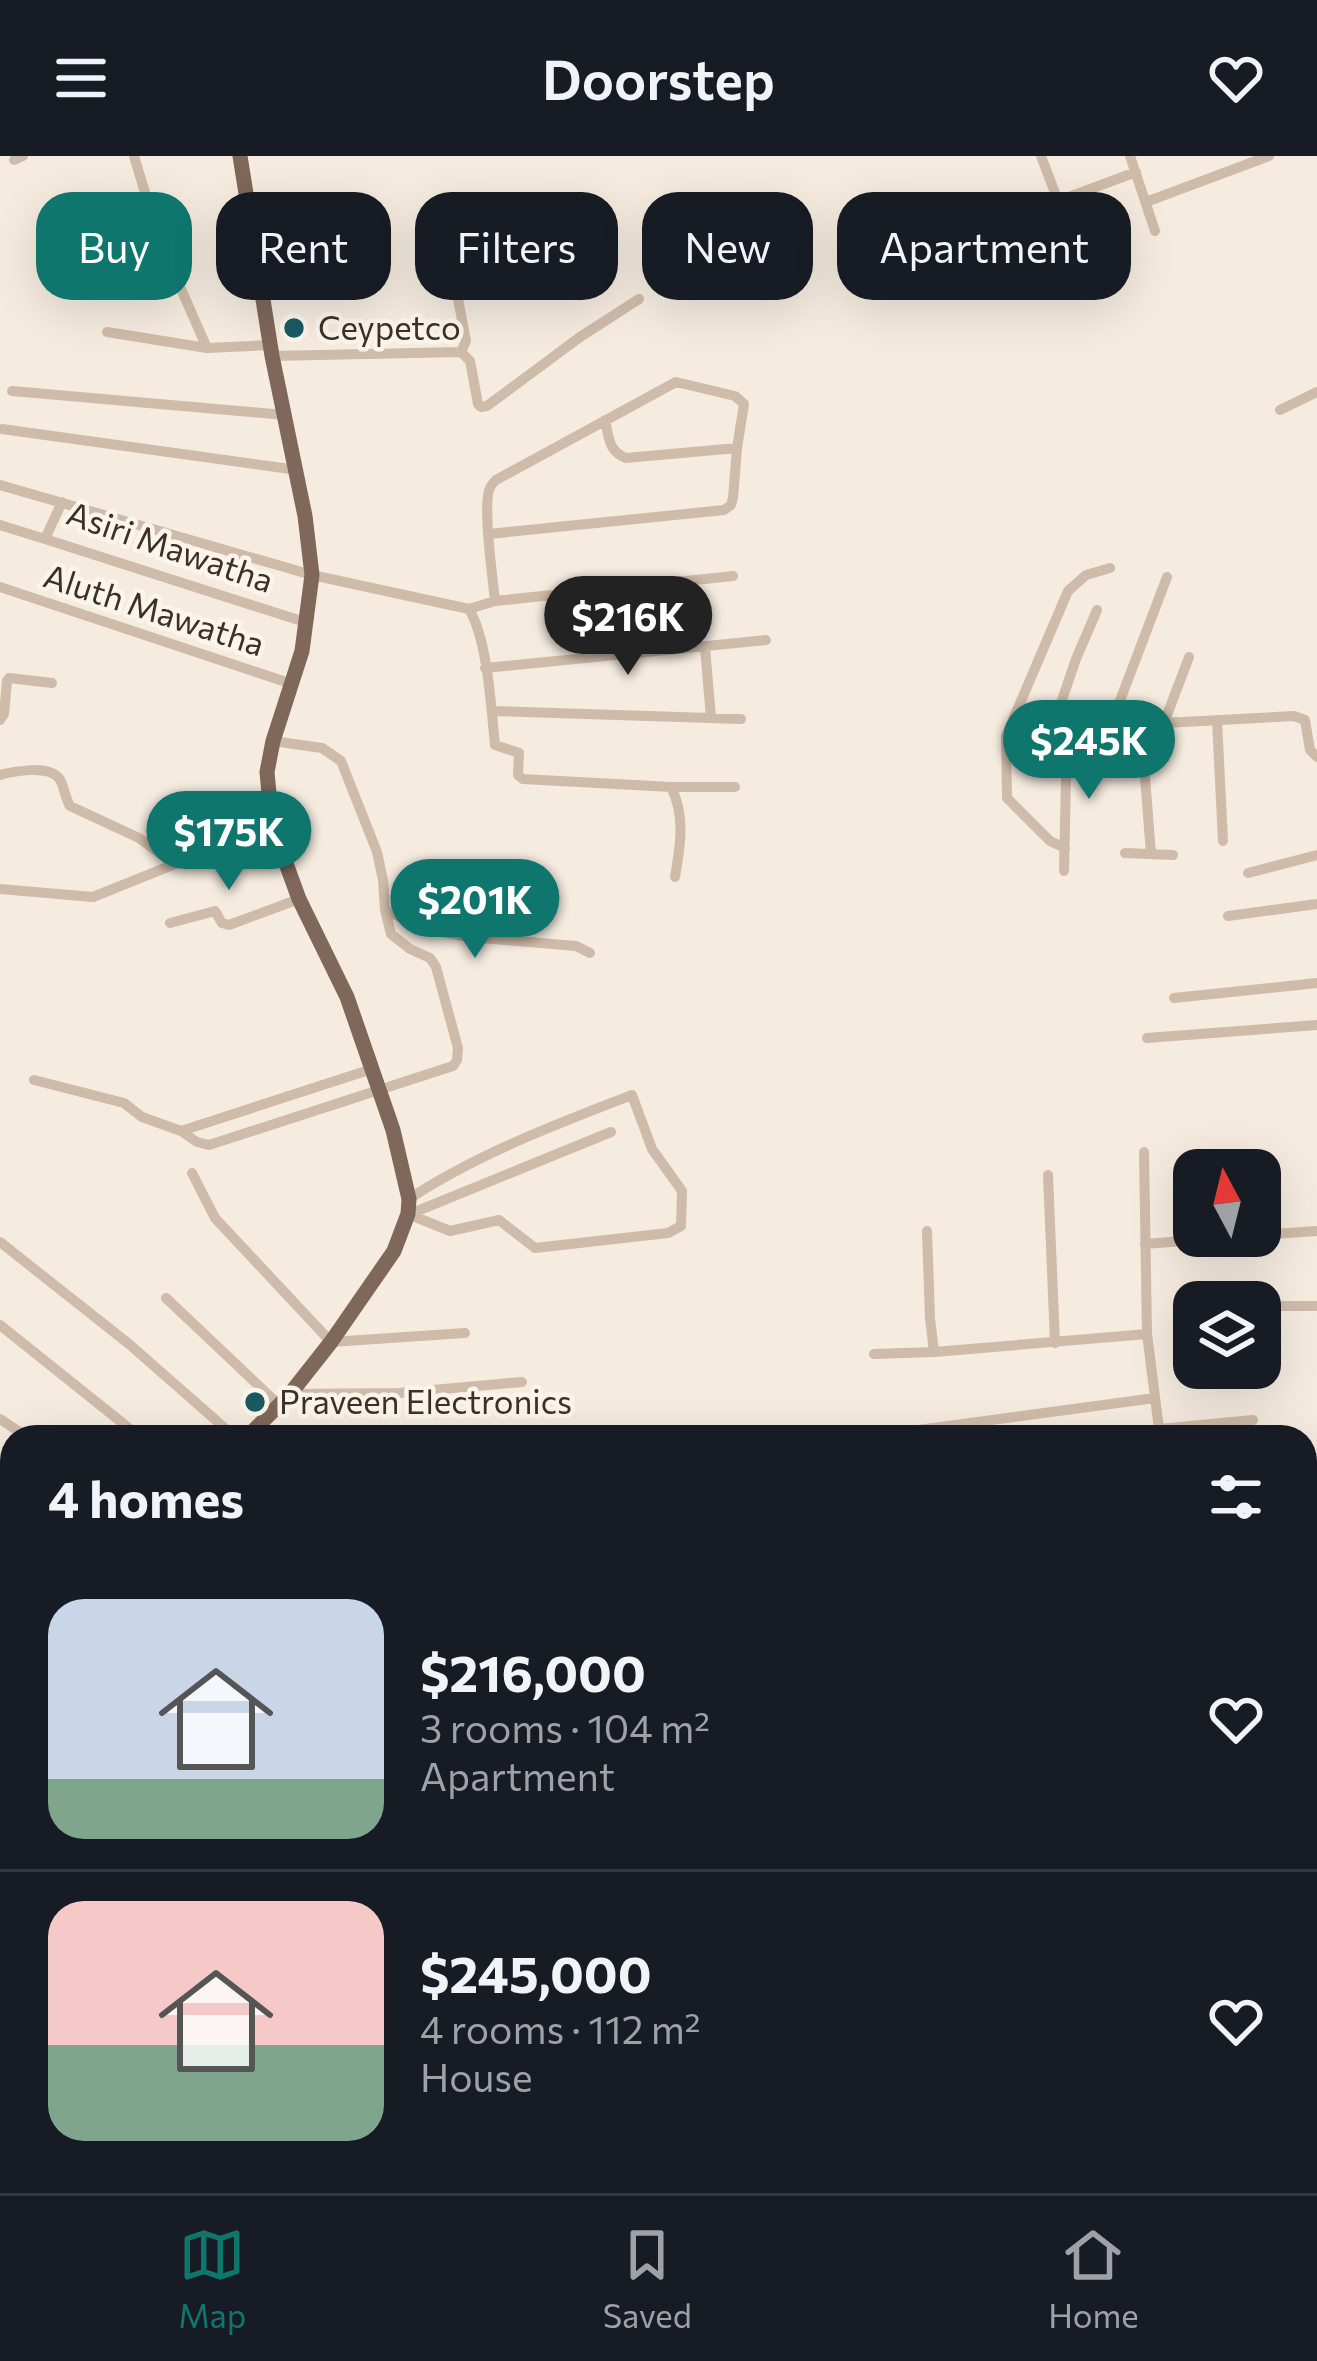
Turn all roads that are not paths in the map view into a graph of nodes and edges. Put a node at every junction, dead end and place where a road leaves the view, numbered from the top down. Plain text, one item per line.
1 (134, 156) edge
2 (240, 156) edge
3 (1041, 156) edge
4 (1130, 156) edge
5 (1269, 156) edge
6 (1136, 172) junction
7 (144, 192) edge
8 (1055, 192) edge
9 (1082, 192) edge
10 (1146, 202) junction
11 (1155, 231) dead end
12 (640, 299) dead end
13 (186, 300) edge
14 (458, 300) edge
15 (107, 332) dead end
16 (206, 348) junction
17 (272, 351) junction
18 (461, 352) junction
19 (12, 391) dead end
20 (1317, 392) edge
21 (1280, 410) dead end
22 (285, 415) junction
23 (605, 420) junction
24 (2, 429) edge
25 (736, 448) junction
26 (297, 470) junction
27 (0, 484) edge
28 (62, 502) junction
29 (0, 525) edge
30 (489, 534) junction
31 (45, 538) junction
32 (1111, 568) dead end
33 (312, 574) junction
34 (733, 576) dead end
35 (1167, 578) dead end
36 (0, 587) edge
37 (495, 601) junction
38 (469, 609) junction
39 (1097, 610) dead end
40 (308, 622) junction
41 (766, 640) dead end
42 (705, 647) junction
43 (1189, 657) dead end
44 (484, 668) junction
45 (52, 683) dead end
46 (292, 684) junction
47 (494, 711) junction
48 (711, 718) junction
49 (741, 719) dead end
50 (1216, 720) junction
51 (0, 721) edge
52 (1164, 723) junction
53 (1142, 724) junction
54 (1110, 727) junction
55 (1067, 731) junction
56 (1052, 732) junction
57 (1006, 736) junction
58 (273, 741) junction
59 (1317, 757) edge
60 (0, 775) edge
61 (671, 787) junction
62 (735, 787) dead end
63 (272, 825) junction
64 (1222, 841) dead end
65 (1065, 848) junction
66 (1125, 853) dead end
67 (1151, 854) junction
68 (1173, 855) dead end
69 (1317, 855) edge
70 (173, 863) junction
71 (1064, 871) dead end
72 (1248, 873) dead end
73 (675, 877) dead end
74 (0, 889) edge
75 (299, 899) junction
76 (1317, 904) edge
77 (385, 910) junction
78 (1228, 916) dead end
79 (170, 923) dead end
80 (590, 953) dead end
81 (1317, 983) edge
82 (1174, 998) dead end
83 (1317, 1025) edge
84 (1147, 1038) dead end
85 (372, 1069) junction
86 (34, 1080) dead end
87 (380, 1091) junction
88 (181, 1131) junction
89 (611, 1132) dead end
90 (1144, 1152) dead end
91 (192, 1173) dead end
92 (1048, 1175) dead end
93 (409, 1209) junction
94 (927, 1231) dead end
95 (1317, 1231) edge
96 (1281, 1234) edge
97 (0, 1242) edge
98 (1173, 1242) edge
99 (1145, 1244) junction
100 (166, 1298) dead end
101 (1281, 1306) edge
102 (1317, 1306) edge
103 (0, 1325) edge
104 (465, 1333) dead end
105 (1147, 1334) junction
106 (331, 1342) junction
107 (1055, 1342) junction
108 (934, 1352) junction
109 (874, 1354) dead end
110 (522, 1382) dead end
111 (1155, 1399) junction
112 (285, 1400) junction
113 (1253, 1420) dead end
114 (125, 1425) edge
115 (221, 1425) edge
116 (259, 1425) edge
117 (957, 1425) edge
118 (1158, 1425) edge
119 (1217, 1425) edge

1 - 7 street
2 - 17 main road
3 - 8 street
4 - 6 street
5 - 10 street
6 - 9 street
6 - 10 street
10 - 11 street
12 - 18 street
13 - 16 street
14 - 18 street
15 - 16 street
16 - 17 street
17 - 18 street
17 - 22 main road
19 - 22 street
20 - 21 street
22 - 26 main road
23 - 25 street
23 - 25 street
23 - 30 street
24 - 26 street
25 - 30 street
26 - 33 main road
27 - 28 street
28 - 31 street, Asiri Mawatha
28 - 33 street
29 - 31 street
30 - 37 street
31 - 40 street, Asiri Mawatha
32 - 57 street
33 - 38 street
33 - 40 main road
34 - 37 street
35 - 54 street
36 - 46 street, Aluth Mawatha
37 - 38 street
38 - 44 street
39 - 56 street
40 - 46 main road
41 - 42 street
42 - 44 street
42 - 48 street
43 - 52 street
44 - 47 street
45 - 51 street
46 - 58 main road
47 - 48 street
47 - 61 street
48 - 49 street
50 - 52 street
50 - 59 street
50 - 64 street
52 - 53 street
53 - 54 street
53 - 67 street
54 - 55 street
55 - 56 street
55 - 65 street
56 - 57 street
57 - 65 street
58 - 63 main road
58 - 77 street
60 - 70 street
61 - 62 street
61 - 73 street
63 - 70 street
63 - 75 main road
65 - 71 street
66 - 67 street
67 - 68 street
69 - 72 street
70 - 74 street
75 - 79 street
75 - 85 main road
76 - 78 street
77 - 80 street
77 - 87 street
81 - 82 street
83 - 84 street
85 - 87 main road
85 - 88 street
86 - 88 street
87 - 88 street
87 - 93 main road
89 - 93 street
90 - 99 street
91 - 106 street
92 - 107 street
93 - 93 street
93 - 106 main road
94 - 108 street
95 - 96 street
97 - 115 street
98 - 99 street
99 - 105 street
100 - 112 street
101 - 102 street
103 - 114 street
104 - 106 street
105 - 107 street
105 - 111 street
106 - 112 main road
107 - 108 street
108 - 109 street
110 - 112 street
111 - 117 street
111 - 118 street
112 - 116 main road
113 - 119 street

